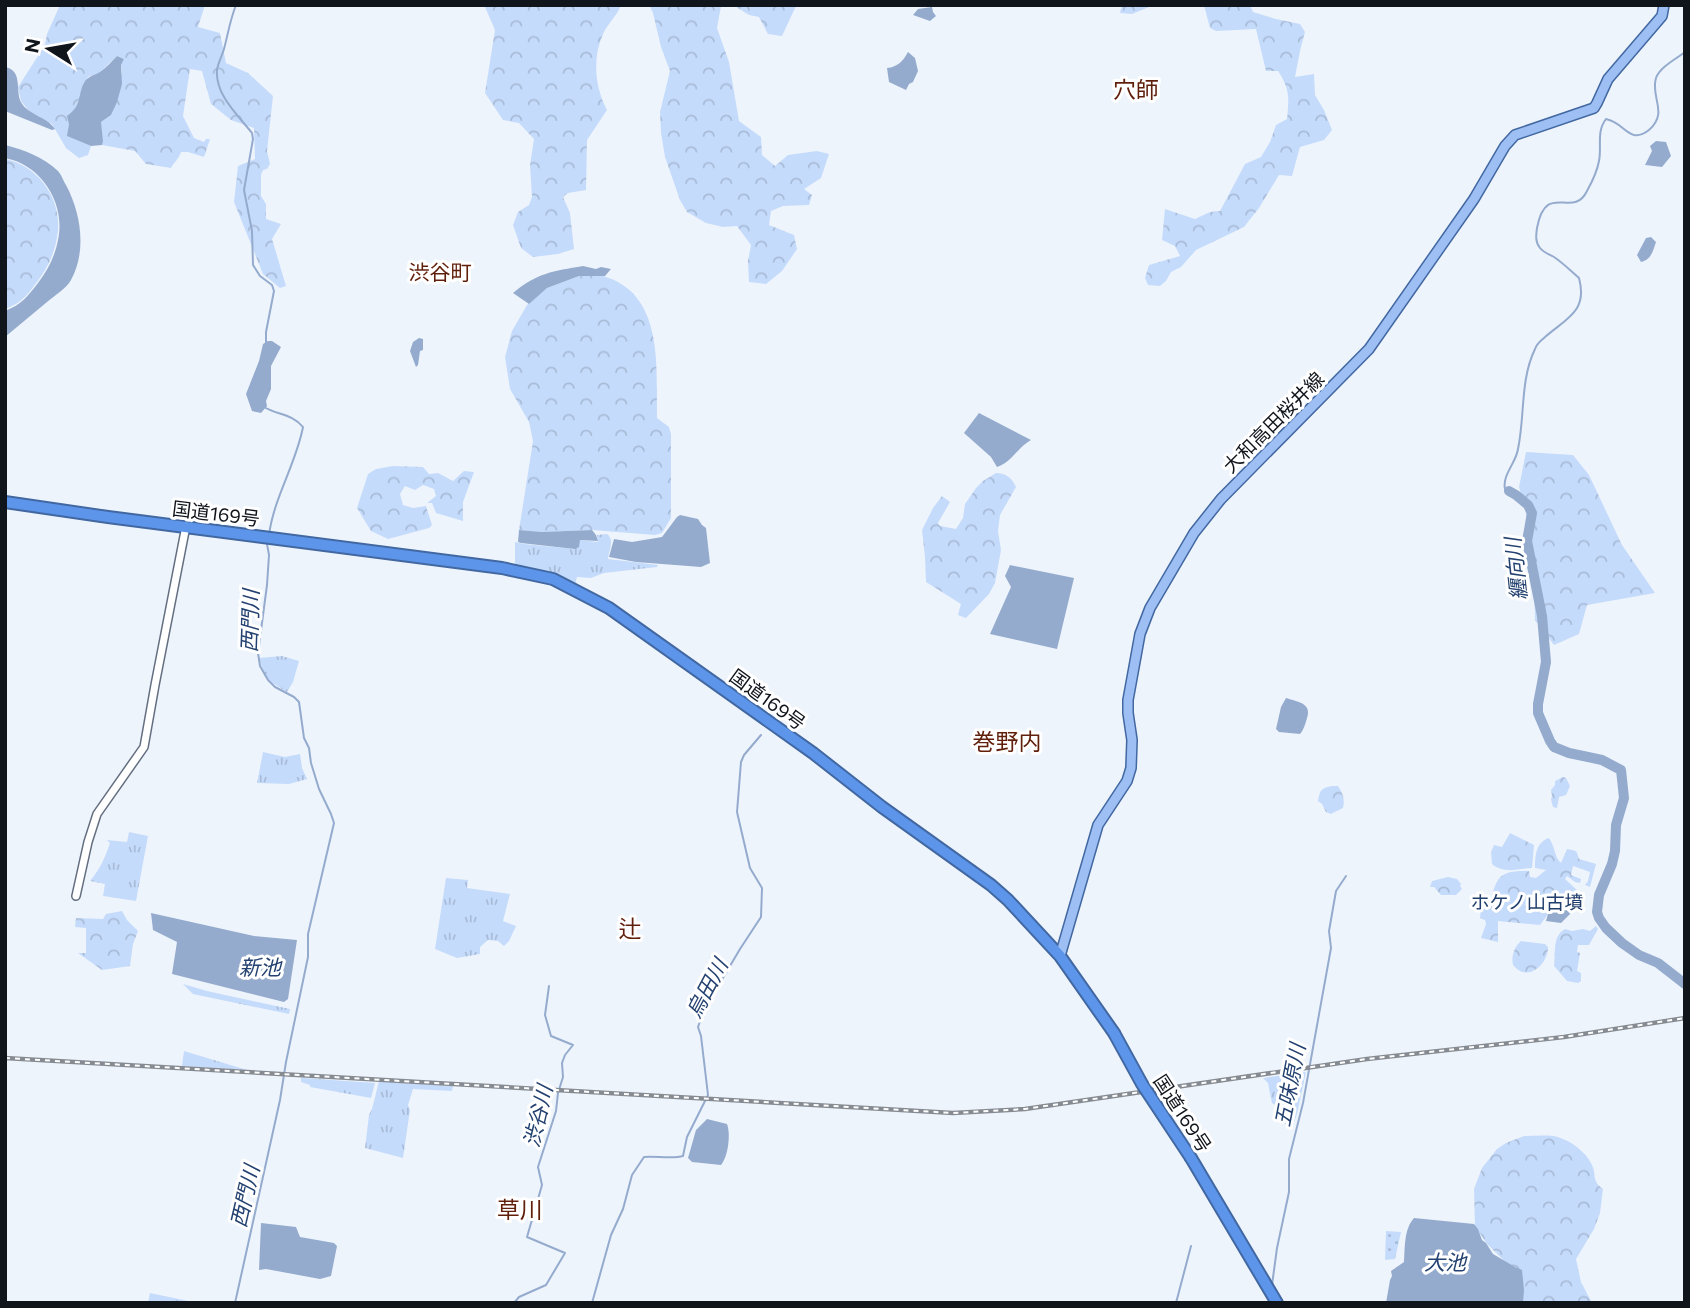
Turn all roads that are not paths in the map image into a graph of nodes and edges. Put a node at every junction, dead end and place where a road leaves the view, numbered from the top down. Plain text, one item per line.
1 (1664, 5) edge
2 (5, 502) edge
3 (186, 526) junction
4 (76, 896) dead end
5 (1060, 956) junction
6 (1277, 1303) edge

1 - 5 main road, 大和高田桜井線
2 - 3 highway, 国道169号
3 - 4 street
3 - 5 highway, 国道169号
5 - 6 highway, 国道169号, bridge

